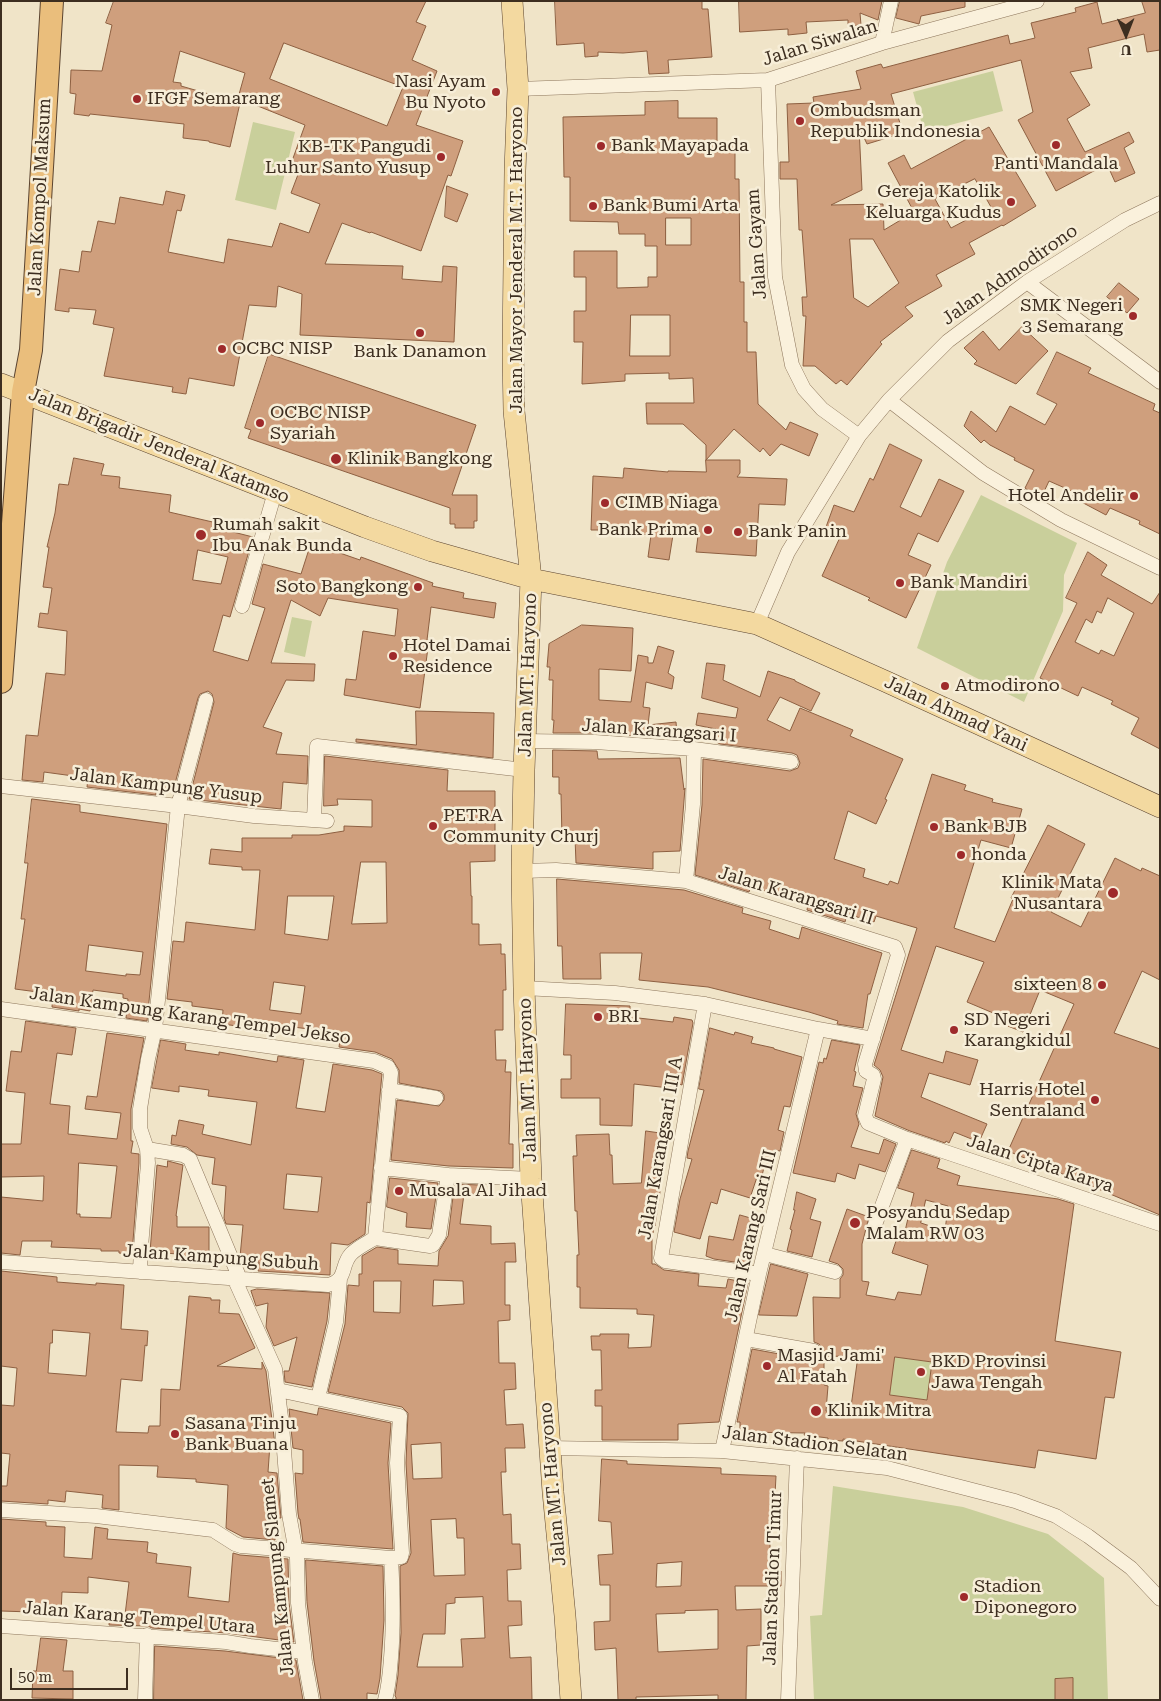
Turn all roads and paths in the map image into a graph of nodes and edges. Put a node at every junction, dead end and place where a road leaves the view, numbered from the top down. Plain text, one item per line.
1 (52, 1) edge
2 (512, 1) edge
3 (892, 1) edge
4 (1037, 1) edge
5 (882, 43) junction
6 (768, 80) junction
7 (518, 89) junction
8 (1160, 203) edge
9 (1027, 282) junction
10 (1160, 382) edge
11 (1, 384) edge
12 (23, 392) junction
13 (889, 400) junction
14 (859, 436) junction
15 (275, 492) junction
16 (1160, 568) edge
17 (532, 579) junction
18 (242, 606) dead end
19 (754, 623) junction
20 (1, 682) edge
21 (206, 700) dead end
22 (524, 741) junction
23 (694, 749) junction
24 (790, 762) dead end
25 (524, 770) junction
26 (1, 786) edge
27 (178, 806) junction
28 (1160, 807) edge
29 (522, 871) junction
30 (686, 881) junction
31 (524, 988) junction
32 (705, 1004) junction
33 (1, 1009) edge
34 (155, 1029) junction
35 (818, 1029) junction
36 (873, 1039) junction
37 (389, 1090) junction
38 (436, 1098) dead end
39 (908, 1139) junction
40 (147, 1149) junction
41 (382, 1168) junction
42 (448, 1175) junction
43 (531, 1179) junction
44 (1160, 1224) edge
45 (873, 1230) dead end
46 (375, 1238) junction
47 (765, 1254) junction
48 (1, 1262) edge
49 (140, 1272) junction
50 (835, 1272) dead end
51 (759, 1274) junction
52 (237, 1279) junction
53 (340, 1279) junction
54 (746, 1339) junction
55 (814, 1351) dead end
56 (278, 1390) junction
57 (318, 1398) junction
58 (550, 1448) junction
59 (722, 1451) junction
60 (797, 1458) junction
61 (1, 1510) edge
62 (295, 1550) junction
63 (391, 1558) junction
64 (1160, 1599) edge
65 (1, 1626) edge
66 (147, 1635) junction
67 (304, 1652) junction
68 (145, 1700) edge
69 (312, 1700) edge
70 (385, 1700) edge
71 (571, 1700) edge
72 (788, 1700) edge

1 - 12 highway, Jalan Kompol Maksum
2 - 7 main road, Jalan Mayor Jenderal M.T. Haryono
3 - 5 street
4 - 5 street, Jalan Siwalan
5 - 6 street, Jalan Siwalan
6 - 7 street, Jalan Siwalan
6 - 14 street, Jalan Gayam
7 - 17 main road, Jalan Mayor Jenderal M.T. Haryono
8 - 9 street, Jalan Admodirono
9 - 10 street
9 - 13 street, Jalan Admodirono
11 - 12 main road, Jalan Brigadir Jenderal Katamso
12 - 15 main road, Jalan Brigadir Jenderal Katamso
12 - 20 highway, Jalan Kompol Maksum
13 - 14 street, Jalan Admodirono
13 - 16 street
14 - 19 street, Jalan Admodirono
15 - 17 main road, Jalan Brigadir Jenderal Katamso
15 - 18 street
17 - 19 main road, Jalan Brigadir Jenderal Katamso
17 - 22 main road, Jalan MT. Haryono
19 - 28 main road, Jalan Ahmad Yani
21 - 27 street
22 - 23 street, Jalan Karangsari I
22 - 25 main road, Jalan MT. Haryono
23 - 24 street, Jalan Karangsari I
23 - 30 street
25 - 27 street, Jalan Kampung Yusup
25 - 29 main road, Jalan MT. Haryono
26 - 27 street, Jalan Kampung Yusup
27 - 34 street
29 - 30 street, Jalan Karangsari II
29 - 31 main road, Jalan MT. Haryono
30 - 36 street, Jalan Karangsari II
31 - 32 street
31 - 43 main road, Jalan MT. Haryono
32 - 35 street
32 - 51 street, Jalan Karangsari III A
33 - 34 street, Jalan Kampung Karang Tempel Jekso
34 - 37 street, Jalan Kampung Karang Tempel Jekso
34 - 40 street
35 - 36 street
35 - 47 street, Jalan Karang Sari III
36 - 39 street, Jalan Cipta Karya
37 - 38 street
37 - 41 street
39 - 44 street, Jalan Cipta Karya
39 - 45 street
40 - 49 street
40 - 52 street, Jalan Kampung Slamet
41 - 42 street
41 - 46 street
42 - 43 street
42 - 46 street
43 - 58 main road, Jalan MT. Haryono
46 - 53 street, Jalan Kampung Subuh
47 - 50 street
47 - 51 street, Jalan Karang Sari III
48 - 49 street, Jalan Kampung Subuh
49 - 52 street, Jalan Kampung Subuh
51 - 54 street, Jalan Karang Sari III
52 - 53 street, Jalan Kampung Subuh
52 - 56 street, Jalan Kampung Slamet
53 - 57 street
54 - 55 street
54 - 59 street, Jalan Karang Sari III
56 - 57 street
56 - 62 street, Jalan Kampung Slamet
57 - 63 street
58 - 59 street, Jalan Stadion Selatan
58 - 71 main road, Jalan MT. Haryono
59 - 60 street, Jalan Stadion Selatan
60 - 64 street, Jalan Stadion Selatan
60 - 72 street, Jalan Stadion Timur
61 - 62 street
62 - 63 street
62 - 67 street, Jalan Kampung Slamet
63 - 70 street
65 - 66 street, Jalan Karang Tempel Utara
66 - 67 street, Jalan Karang Tempel Utara
66 - 68 street
67 - 69 street, Jalan Kampung Slamet

